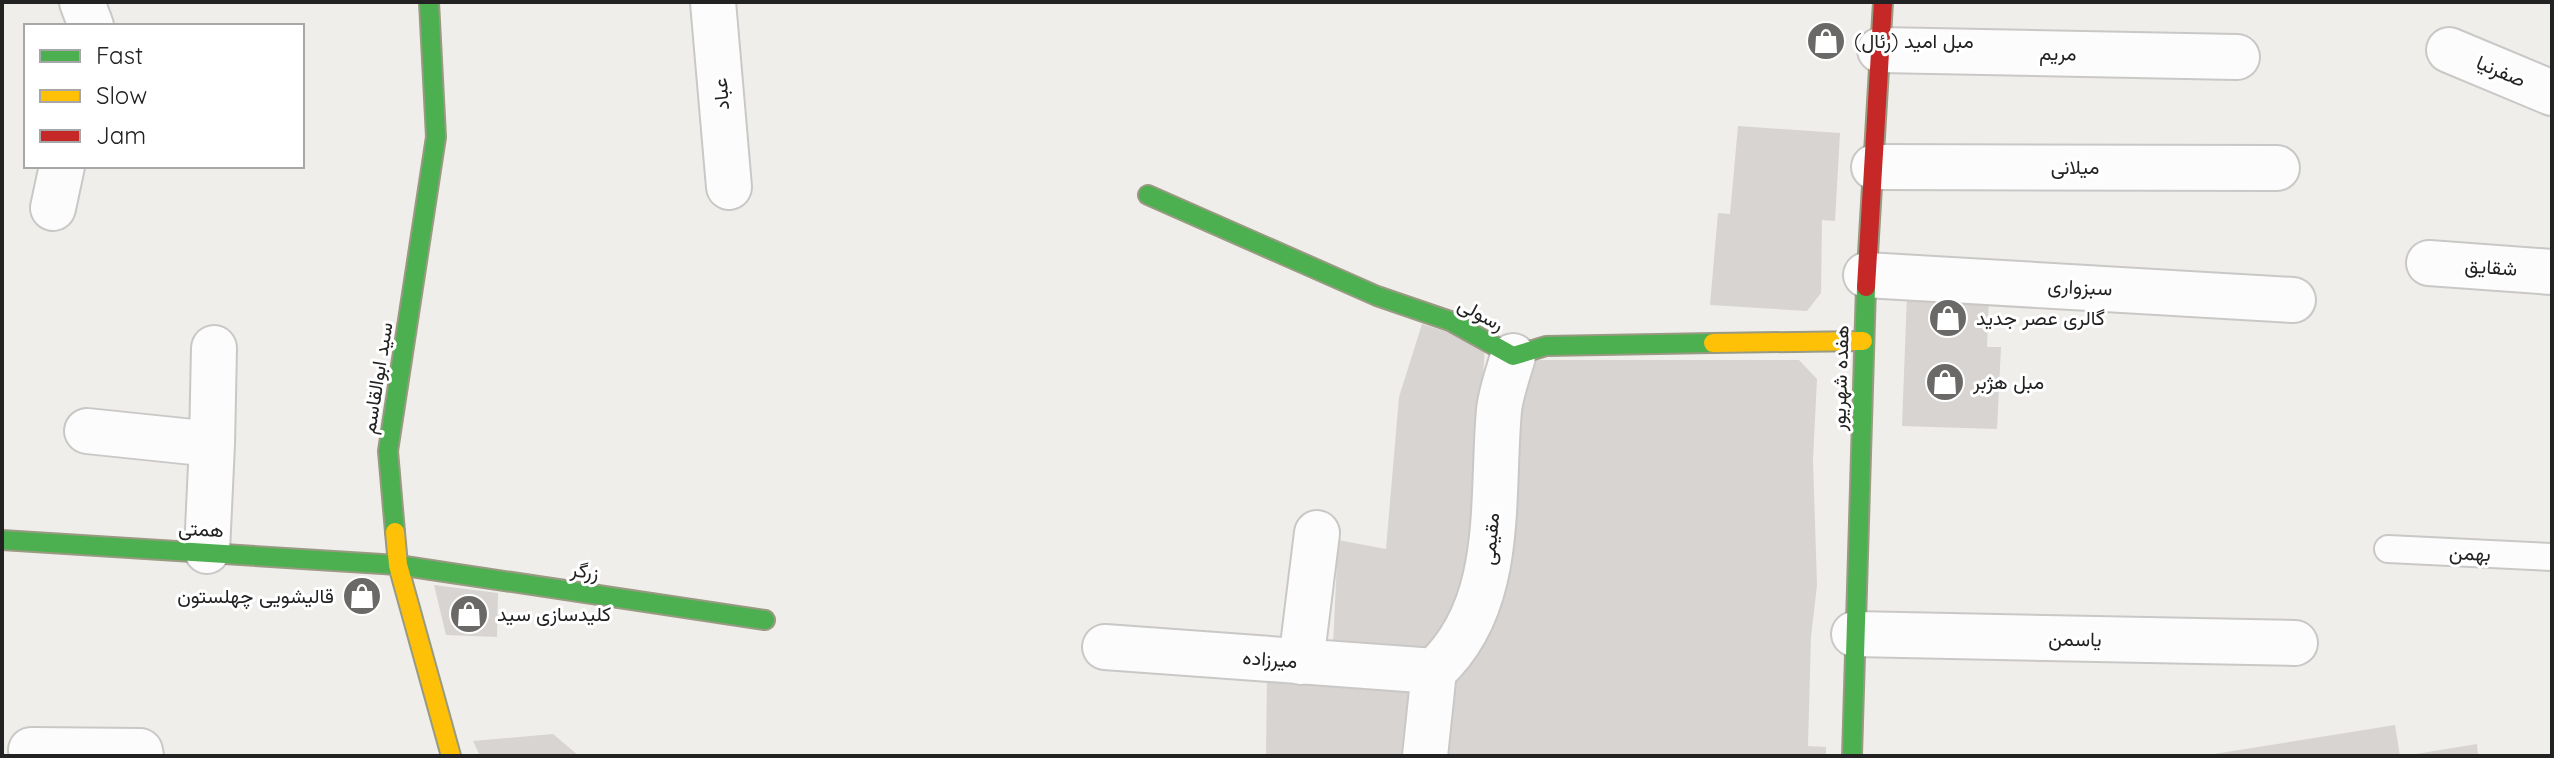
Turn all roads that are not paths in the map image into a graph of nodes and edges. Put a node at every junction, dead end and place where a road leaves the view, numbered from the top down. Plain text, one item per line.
1 (82, 2) edge
2 (429, 2) edge
3 (713, 2) edge
4 (1883, 2) edge
5 (90, 24) edge
6 (1880, 50) junction
7 (2449, 50) dead end
8 (2237, 57) dead end
9 (2552, 93) edge
10 (1874, 167) junction
11 (2277, 168) dead end
12 (729, 187) dead end
13 (1148, 195) dead end
14 (2429, 263) dead end
15 (2552, 272) edge
16 (1866, 275) junction
17 (2293, 300) dead end
18 (1863, 341) junction
19 (214, 348) dead end
20 (1513, 356) junction
21 (87, 431) dead end
22 (212, 444) junction
23 (1317, 533) dead end
24 (2, 540) edge
25 (2388, 549) dead end
26 (207, 551) junction
27 (2552, 557) edge
28 (398, 565) junction
29 (765, 620) dead end
30 (1854, 634) junction
31 (2295, 643) dead end
32 (1105, 647) dead end
33 (1301, 662) junction
34 (1434, 671) junction
35 (31, 750) dead end
36 (141, 756) edge
37 (451, 756) edge
38 (1425, 756) edge
39 (1852, 756) edge

1 - 5 street
2 - 28 street, سید ابوالقاسم
3 - 12 street, عباد
4 - 6 street, هفده شهریور
6 - 8 street, مریم
6 - 10 street, هفده شهریور
7 - 9 street, صفرنیا
10 - 11 street, میلانی
10 - 16 street, هفده شهریور
13 - 20 street, رسولی
14 - 15 street, شقایق
16 - 17 street, سبزواری
16 - 18 street, هفده شهریور
18 - 20 street, رسولی
18 - 30 street, هفده شهریور
19 - 22 street
20 - 34 street, مقیمی
21 - 22 street
22 - 26 street
23 - 33 street
24 - 26 street, همتی
25 - 27 lane, بهمن
26 - 28 street, همتی
28 - 29 street, زرگر
28 - 37 street, سید ابوالقاسم
30 - 31 street, یاسمن
30 - 39 street, هفده شهریور
32 - 33 street, میرزاده
33 - 34 street, میرزاده
34 - 38 street
35 - 36 street

